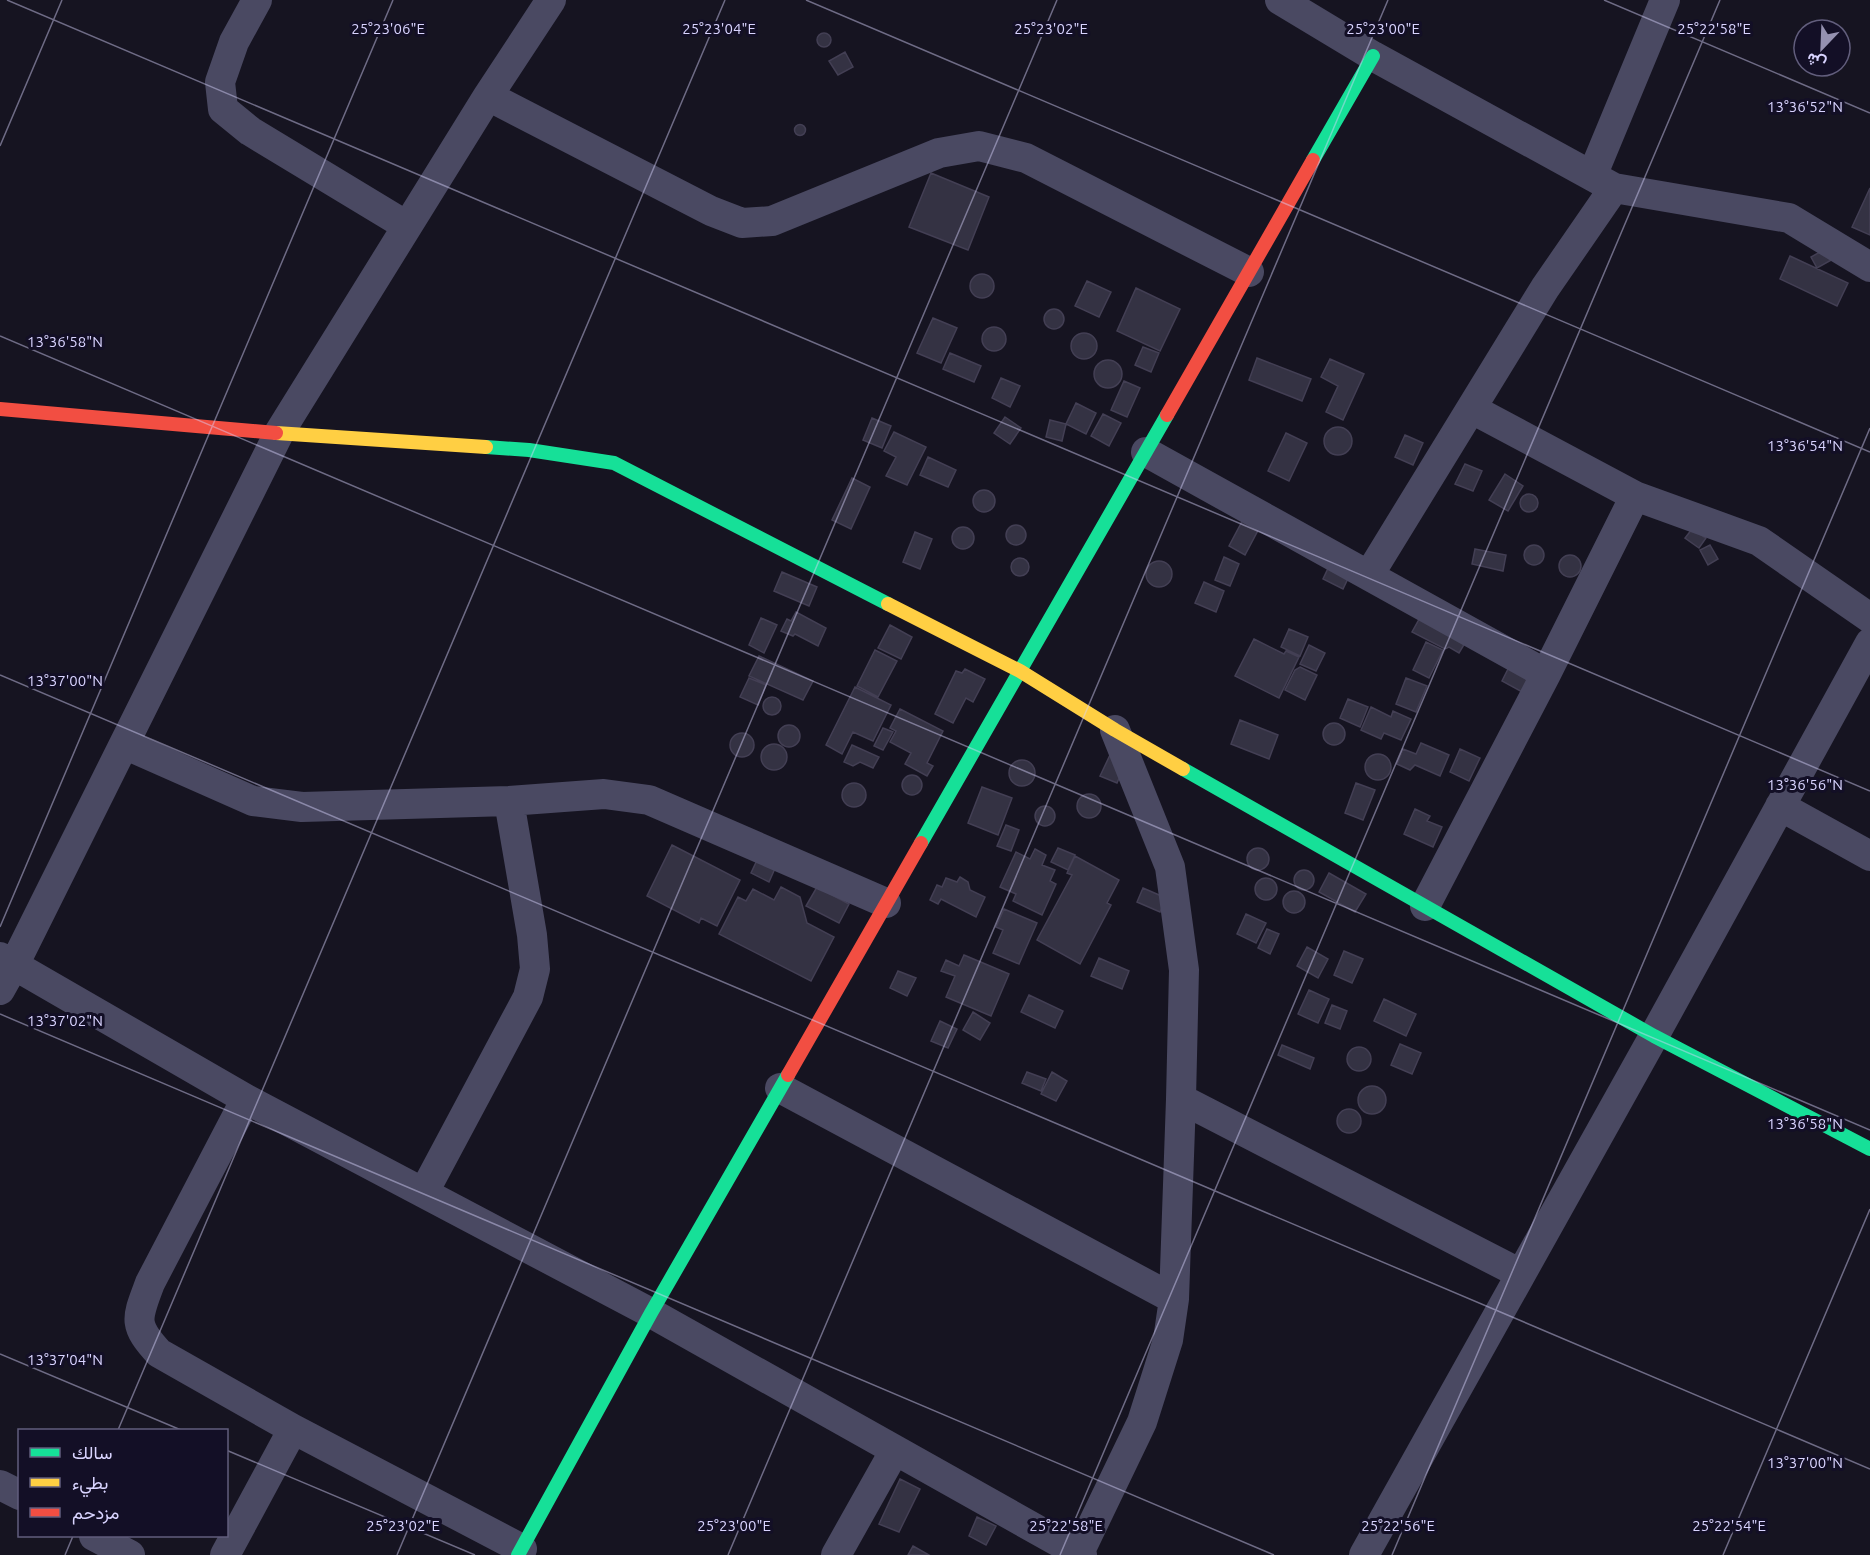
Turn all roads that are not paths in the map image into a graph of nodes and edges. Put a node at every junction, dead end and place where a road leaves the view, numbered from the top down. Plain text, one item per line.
1 (257, 0) edge
2 (551, 0) edge
3 (1280, 0) edge
4 (1665, 0) edge
5 (1373, 56) junction
6 (488, 96) junction
7 (1603, 182) junction
8 (407, 226) junction
9 (1870, 267) edge
10 (1249, 272) junction
11 (0, 409) edge
12 (1472, 409) junction
13 (279, 433) junction
14 (1146, 452) junction
15 (1635, 496) junction
16 (1369, 575) junction
17 (1870, 618) edge
18 (1870, 643) edge
19 (1020, 671) junction
20 (1546, 674) junction
21 (1115, 730) junction
22 (124, 744) junction
23 (509, 801) junction
24 (1780, 806) junction
25 (1870, 856) edge
26 (886, 903) junction
27 (1425, 906) junction
28 (5, 970) edge
29 (1654, 1036) junction
30 (780, 1088) junction
31 (246, 1099) junction
32 (1181, 1099) junction
33 (1870, 1149) edge
34 (424, 1192) junction
35 (1521, 1274) junction
36 (1174, 1299) junction
37 (651, 1313) junction
38 (293, 1429) junction
39 (895, 1450) junction
40 (0, 1485) edge
41 (18, 1494) edge
42 (96, 1537) edge
43 (520, 1552) edge
44 (1080, 1554) edge
45 (130, 1555) edge
46 (225, 1555) edge
47 (836, 1555) edge
48 (1364, 1555) edge

1 - 8 street
2 - 6 street
3 - 5 street
4 - 7 street
5 - 7 street
5 - 10 street
6 - 8 street
6 - 10 street
7 - 9 street
7 - 12 street
8 - 13 street
10 - 14 street
11 - 13 street
12 - 15 street
12 - 16 street
13 - 19 street
13 - 22 street
14 - 16 street
14 - 19 street
15 - 17 street
15 - 20 street
16 - 20 street
18 - 24 street
19 - 21 street
19 - 26 street
20 - 27 street
21 - 27 street
21 - 32 street
22 - 23 street
22 - 28 street
23 - 26 street
23 - 34 street
24 - 25 street
24 - 29 street
26 - 30 street
27 - 29 street
28 - 31 street
29 - 33 street
29 - 35 street
30 - 36 street
30 - 37 street
31 - 34 street
31 - 38 street
32 - 35 street
32 - 36 street
34 - 37 street
35 - 48 street
36 - 44 street
37 - 39 street
37 - 43 street
38 - 43 street
38 - 46 street
39 - 44 street
39 - 47 street
40 - 41 street
42 - 45 street

